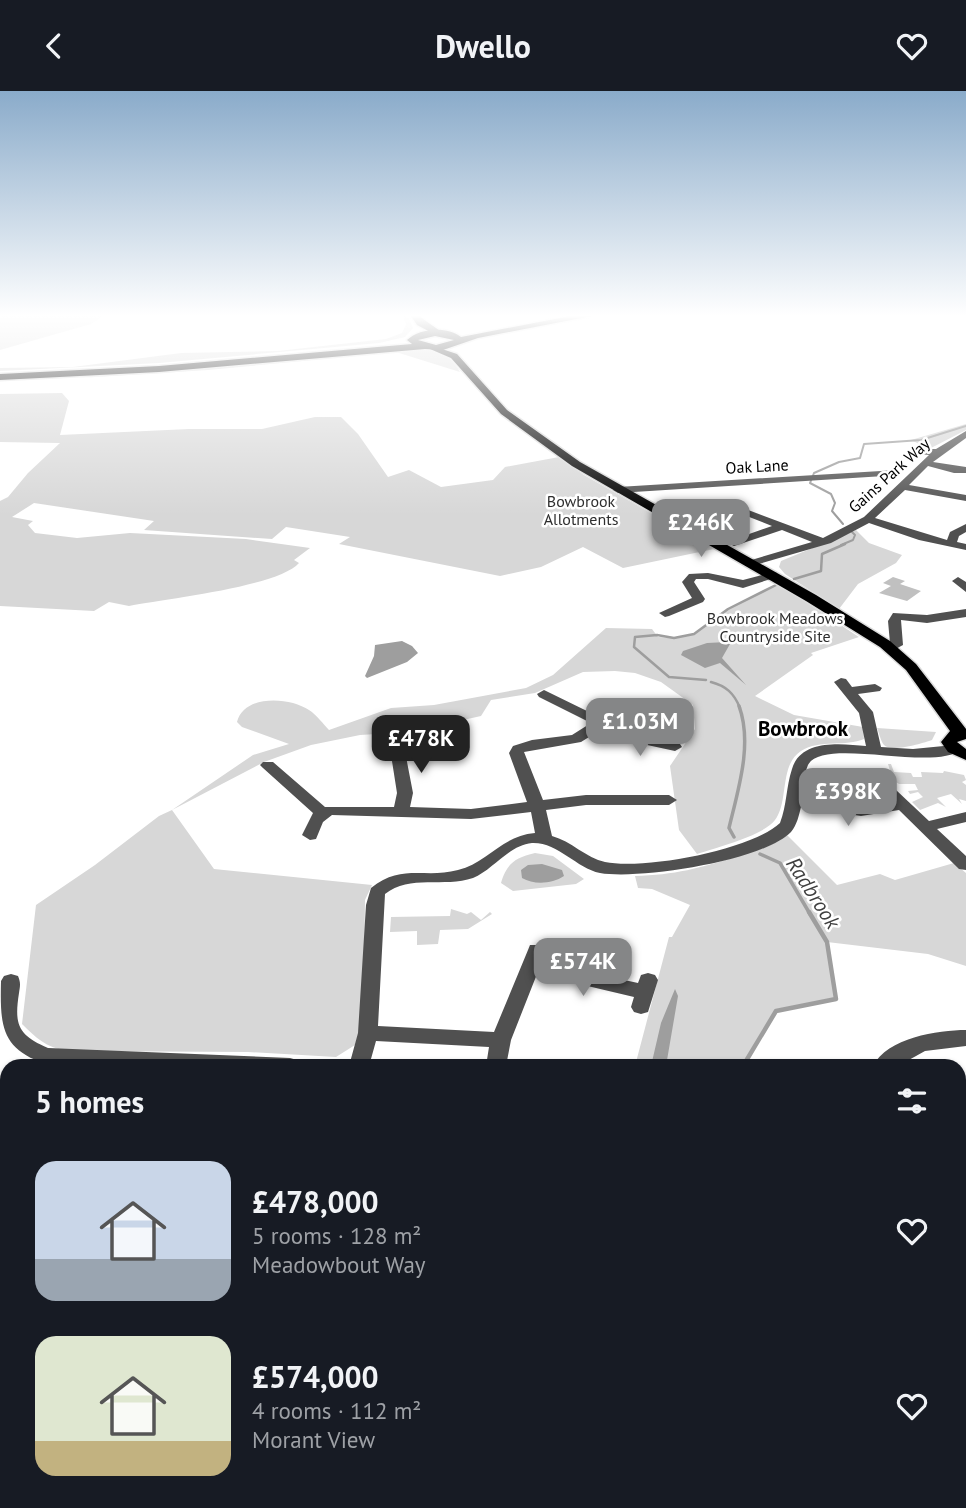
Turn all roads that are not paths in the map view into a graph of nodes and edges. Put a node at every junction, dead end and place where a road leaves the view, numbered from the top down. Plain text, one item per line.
1 (477, 382) edge
2 (966, 434) edge
3 (911, 451) dead end
4 (937, 452) junction
5 (927, 463) junction
6 (966, 467) edge
7 (897, 473) dead end
8 (905, 487) junction
9 (618, 490) junction
10 (966, 498) edge
11 (753, 512) dead end
12 (683, 519) dead end
13 (868, 519) junction
14 (783, 526) junction
15 (966, 527) edge
16 (820, 541) junction
17 (951, 545) junction
18 (966, 547) edge
19 (752, 563) junction
20 (773, 575) junction
21 (665, 613) dead end
22 (966, 613) edge
23 (890, 648) junction
24 (875, 688) dead end
25 (543, 694) dead end
26 (600, 724) junction
27 (396, 737) dead end
28 (961, 743) edge
29 (674, 748) dead end
30 (875, 751) junction
31 (267, 766) dead end
32 (668, 801) dead end
33 (793, 801) junction
34 (536, 806) junction
35 (401, 812) junction
36 (322, 813) junction
37 (966, 817) edge
38 (925, 827) junction
39 (310, 835) dead end
40 (544, 839) junction
41 (965, 865) edge
42 (11, 981) dead end
43 (644, 993) dead end
44 (368, 1033) junction
45 (966, 1038) edge
46 (501, 1040) junction
47 (119, 1059) edge
48 (361, 1059) edge
49 (497, 1059) edge
50 (891, 1059) edge

1 - 9 main road
2 - 4 street, Gains Park Way
3 - 4 street
4 - 5 street, Gains Park Way
5 - 6 street
5 - 8 street, Gains Park Way
7 - 9 street, Oak Lane
8 - 10 street
8 - 13 street, Gains Park Way
9 - 19 main road
11 - 14 street
12 - 14 street
13 - 16 street, Gains Park Way
13 - 17 street
14 - 16 street
15 - 17 street
16 - 19 street, Gains Park Way
17 - 18 street
19 - 20 main road
20 - 21 street
20 - 23 main road
22 - 23 street
23 - 28 main road
24 - 30 street
25 - 26 street
26 - 29 street
26 - 34 street
27 - 35 street
28 - 30 street
30 - 33 street
31 - 36 street
32 - 34 street
33 - 38 street
33 - 40 street
34 - 35 street
34 - 40 street
35 - 36 street
36 - 39 street
37 - 38 street
38 - 41 street
40 - 44 street
42 - 47 street
43 - 46 street
44 - 46 street
44 - 48 street
45 - 50 street
46 - 49 street

